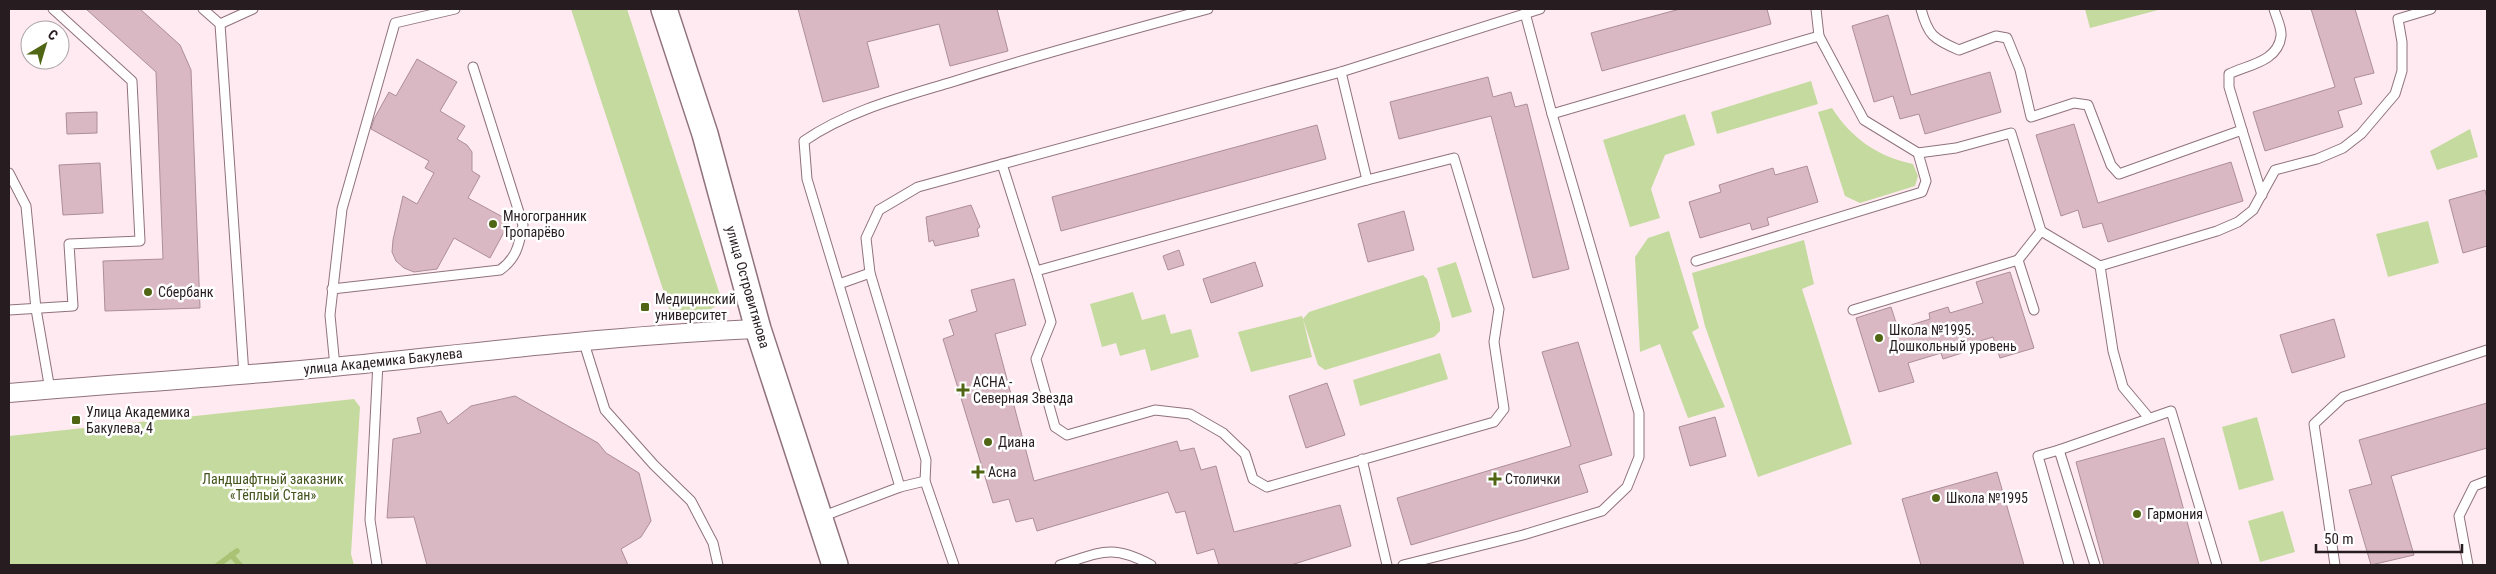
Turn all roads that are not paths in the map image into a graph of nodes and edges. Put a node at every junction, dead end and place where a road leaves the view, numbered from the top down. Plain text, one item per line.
1 (53, 9) edge
2 (203, 9) edge
3 (253, 9) edge
4 (455, 9) edge
5 (664, 9) edge
6 (1208, 9) edge
7 (1540, 9) edge
8 (1816, 9) edge
9 (1921, 9) edge
10 (2274, 9) edge
11 (2394, 9) edge
12 (2431, 9) edge
13 (1525, 13) junction
14 (2398, 19) junction
15 (220, 24) junction
16 (1819, 36) junction
17 (473, 66) dead end
18 (1341, 72) junction
19 (1552, 114) junction
20 (2242, 130) junction
21 (1918, 153) junction
22 (1002, 164) junction
23 (9, 173) edge
24 (1366, 180) junction
25 (2262, 195) junction
26 (2041, 231) junction
27 (2018, 260) junction
28 (1696, 261) dead end
29 (2100, 266) junction
30 (1036, 270) junction
31 (870, 273) junction
32 (839, 284) junction
33 (332, 289) junction
34 (36, 309) junction
35 (9, 310) edge
36 (1853, 310) dead end
37 (2034, 310) dead end
38 (758, 329) junction
39 (584, 343) junction
40 (2487, 350) edge
41 (378, 362) junction
42 (335, 366) junction
43 (244, 375) junction
44 (50, 390) junction
45 (9, 393) edge
46 (2149, 418) junction
47 (2059, 450) junction
48 (1362, 459) junction
49 (925, 481) junction
50 (2487, 481) edge
51 (900, 487) junction
52 (818, 518) junction
53 (377, 565) edge
54 (718, 565) edge
55 (835, 565) edge
56 (954, 565) edge
57 (1060, 565) edge
58 (1150, 565) edge
59 (1387, 565) edge
60 (1403, 565) edge
61 (2069, 565) edge
62 (2095, 565) edge
63 (2217, 565) edge
64 (2335, 565) edge
65 (2468, 565) edge

1 - 34 lane
2 - 15 lane
3 - 15 lane
4 - 33 lane
5 - 38 main road, улица Островитянова
6 - 32 lane
7 - 13 lane
8 - 16 lane
9 - 20 lane
10 - 20 lane
11 - 14 lane
12 - 14 lane
13 - 18 lane
13 - 19 lane
14 - 25 lane
15 - 43 lane
16 - 19 lane
16 - 21 lane
17 - 33 lane
18 - 22 lane
18 - 24 lane
19 - 60 lane
20 - 25 lane
21 - 26 lane
21 - 28 lane
22 - 30 lane
22 - 31 lane
23 - 34 lane
24 - 30 lane
24 - 48 lane
25 - 29 lane
26 - 27 lane
26 - 29 lane
27 - 36 lane
27 - 37 lane
29 - 46 lane
30 - 48 lane
31 - 32 lane
31 - 49 lane
32 - 51 lane
33 - 42 lane
34 - 35 lane
34 - 44 lane
38 - 39 street, улица Академика Бакулева
38 - 52 main road, улица Островитянова
39 - 41 street, улица Академика Бакулева
39 - 54 lane
40 - 64 lane
41 - 42 street, улица Академика Бакулева
41 - 53 lane
42 - 43 street, улица Академика Бакулева
43 - 44 street, улица Академика Бакулева
44 - 45 street, улица Академика Бакулева
46 - 47 lane
46 - 63 lane
47 - 61 lane
47 - 62 lane
48 - 59 lane
49 - 51 lane
49 - 56 lane
50 - 65 lane
51 - 52 lane
52 - 55 main road, улица Островитянова
57 - 58 lane

